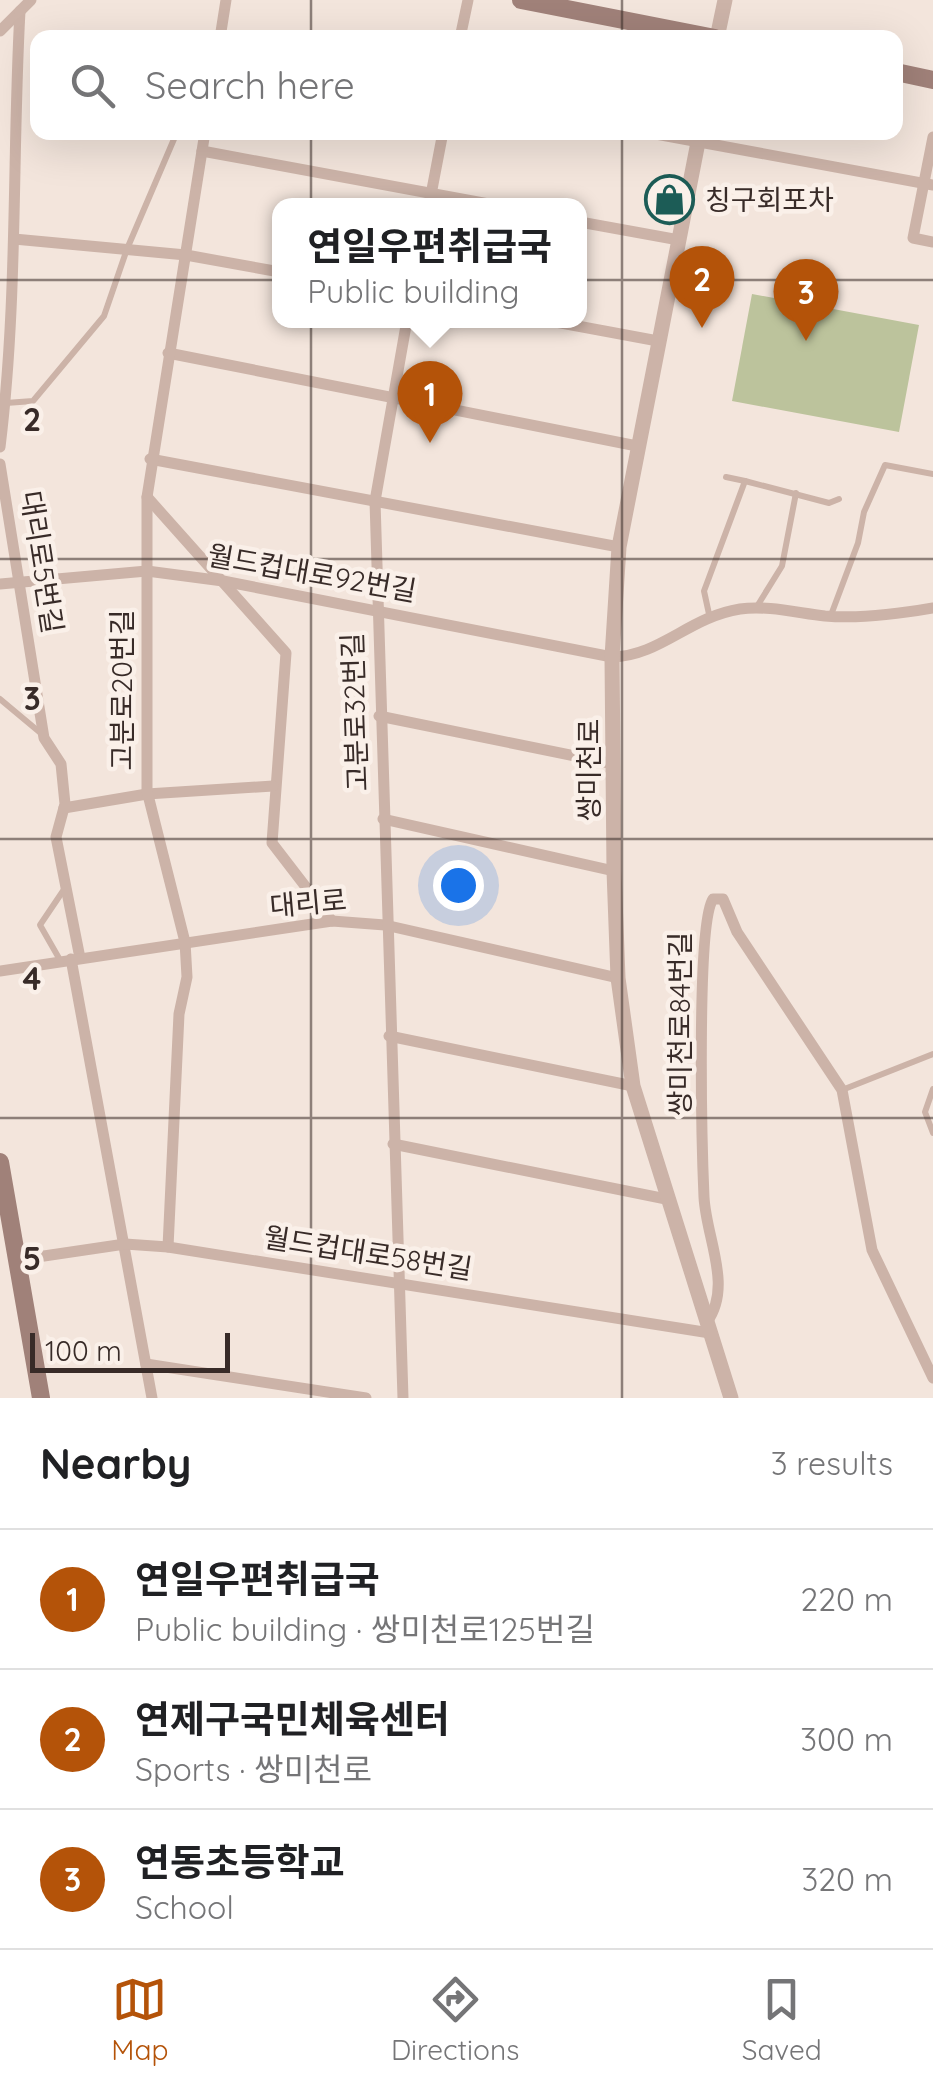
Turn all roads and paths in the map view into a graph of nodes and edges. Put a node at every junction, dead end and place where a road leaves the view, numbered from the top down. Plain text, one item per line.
1 (31, 0) edge
2 (226, 0) edge
3 (468, 0) edge
4 (521, 0) edge
5 (725, 0) edge
6 (20, 11) junction
7 (221, 30) edge
8 (462, 30) edge
9 (675, 30) edge
10 (718, 30) edge
11 (0, 31) edge
12 (903, 74) edge
13 (933, 80) edge
14 (933, 137) edge
15 (174, 140) edge
16 (204, 140) edge
17 (441, 140) edge
18 (699, 140) edge
19 (709, 140) edge
20 (202, 151) junction
21 (928, 184) edge
22 (421, 198) edge
23 (430, 198) edge
24 (587, 223) edge
25 (14, 239) junction
26 (679, 240) junction
27 (933, 242) edge
28 (127, 250) junction
29 (186, 255) junction
30 (272, 271) edge
31 (405, 328) edge
32 (587, 328) edge
33 (658, 341) junction
34 (168, 352) junction
35 (393, 397) junction
36 (5, 404) junction
37 (0, 446) edge
38 (637, 446) junction
39 (150, 459) junction
40 (0, 464) edge
41 (933, 474) edge
42 (726, 477) dead end
43 (745, 481) junction
44 (796, 493) junction
45 (147, 497) junction
46 (840, 498) dead end
47 (375, 501) junction
48 (619, 547) junction
49 (146, 570) junction
50 (20, 581) junction
51 (223, 581) junction
52 (0, 584) edge
53 (933, 608) edge
54 (377, 609) junction
55 (755, 609) junction
56 (709, 614) junction
57 (831, 616) junction
58 (612, 657) junction
59 (0, 698) edge
60 (380, 716) junction
61 (44, 736) junction
62 (614, 764) junction
63 (273, 786) junction
64 (147, 794) junction
65 (64, 808) junction
66 (383, 820) junction
67 (614, 871) junction
68 (64, 888) junction
69 (332, 921) junction
70 (385, 924) junction
71 (185, 942) junction
72 (70, 960) junction
73 (0, 971) edge
74 (618, 978) junction
75 (389, 1036) junction
76 (933, 1054) edge
77 (633, 1086) junction
78 (933, 1089) edge
79 (842, 1090) junction
80 (933, 1133) edge
81 (394, 1144) junction
82 (0, 1162) edge
83 (666, 1199) junction
84 (125, 1244) junction
85 (168, 1246) junction
86 (17, 1260) junction
87 (399, 1284) junction
88 (709, 1328) junction
89 (146, 1364) junction
90 (933, 1378) edge
91 (41, 1398) edge
92 (152, 1398) edge
93 (366, 1398) edge
94 (403, 1398) edge
95 (732, 1398) edge

1 - 6 street
2 - 7 street
3 - 8 street
4 - 9 main road
5 - 10 street
6 - 11 street
6 - 25 street
12 - 13 main road
14 - 21 street
15 - 28 lane
16 - 20 street, 고분로20번길
17 - 23 street
18 - 26 street, 쌍미천로
19 - 21 street
20 - 22 street
20 - 29 street, 고분로20번길
21 - 27 street
24 - 26 street
25 - 28 street
25 - 36 street
26 - 33 street, 쌍미천로
28 - 29 street
28 - 36 lane
29 - 30 street
29 - 34 street, 고분로20번길
31 - 35 street, 고분로32번길
32 - 33 street
33 - 38 street, 쌍미천로
34 - 35 street
34 - 39 street, 고분로20번길
35 - 38 street
35 - 47 street, 고분로32번길
36 - 37 street
38 - 48 street, 쌍미천로
39 - 45 street, 고분로20번길
39 - 47 street
40 - 50 street, 대리로5번길
41 - 57 lane
42 - 43 lane
43 - 44 lane
43 - 56 lane
44 - 46 lane
44 - 55 lane
45 - 49 street, 고분로20번길
45 - 51 street
47 - 48 street
47 - 54 street, 고분로32번길
48 - 58 street, 쌍미천로
49 - 50 street, 월드컵대로92번길
49 - 51 street, 월드컵대로92번길
49 - 64 street, 고분로20번길
50 - 52 street, 월드컵대로92번길
50 - 61 street, 대리로5번길
51 - 54 street, 월드컵대로92번길
51 - 63 street
53 - 57 street
54 - 58 street, 월드컵대로92번길
54 - 60 street, 고분로32번길
55 - 56 street
55 - 57 street
56 - 58 street
58 - 62 street, 쌍미천로
59 - 61 lane
60 - 62 street
60 - 66 street, 고분로32번길
61 - 65 street, 대리로5번길
62 - 67 street, 쌍미천로
63 - 64 street
63 - 69 street
64 - 65 street
64 - 71 street, 고분로20번길
65 - 68 street, 대리로5번길
66 - 67 street
66 - 70 street, 고분로32번길
67 - 74 street, 쌍미천로
68 - 72 street, 대리로5번길
68 - 72 lane
69 - 70 street, 대리로
69 - 71 street, 대리로
70 - 74 street, 대리로
70 - 75 street, 고분로32번길
71 - 72 street, 대리로
71 - 85 street, 고분로20번길
72 - 73 street, 대리로
72 - 84 street, 대리로5번길
74 - 77 street, 쌍미천로
75 - 77 street
75 - 81 street, 고분로32번길
76 - 79 lane
77 - 83 street, 쌍미천로
78 - 80 lane
79 - 88 street, 쌍미천로84번길
79 - 90 street, 쌍미천로84번길
81 - 83 street
81 - 87 street, 고분로32번길
82 - 86 main road
83 - 88 street, 쌍미천로
84 - 85 street, 월드컵대로58번길
84 - 86 street, 월드컵대로58번길
84 - 89 street, 대리로5번길
85 - 87 street, 월드컵대로58번길
86 - 91 main road
87 - 88 street, 월드컵대로58번길
87 - 94 street, 고분로32번길
88 - 95 street, 쌍미천로
89 - 92 street, 대리로5번길
89 - 93 street

